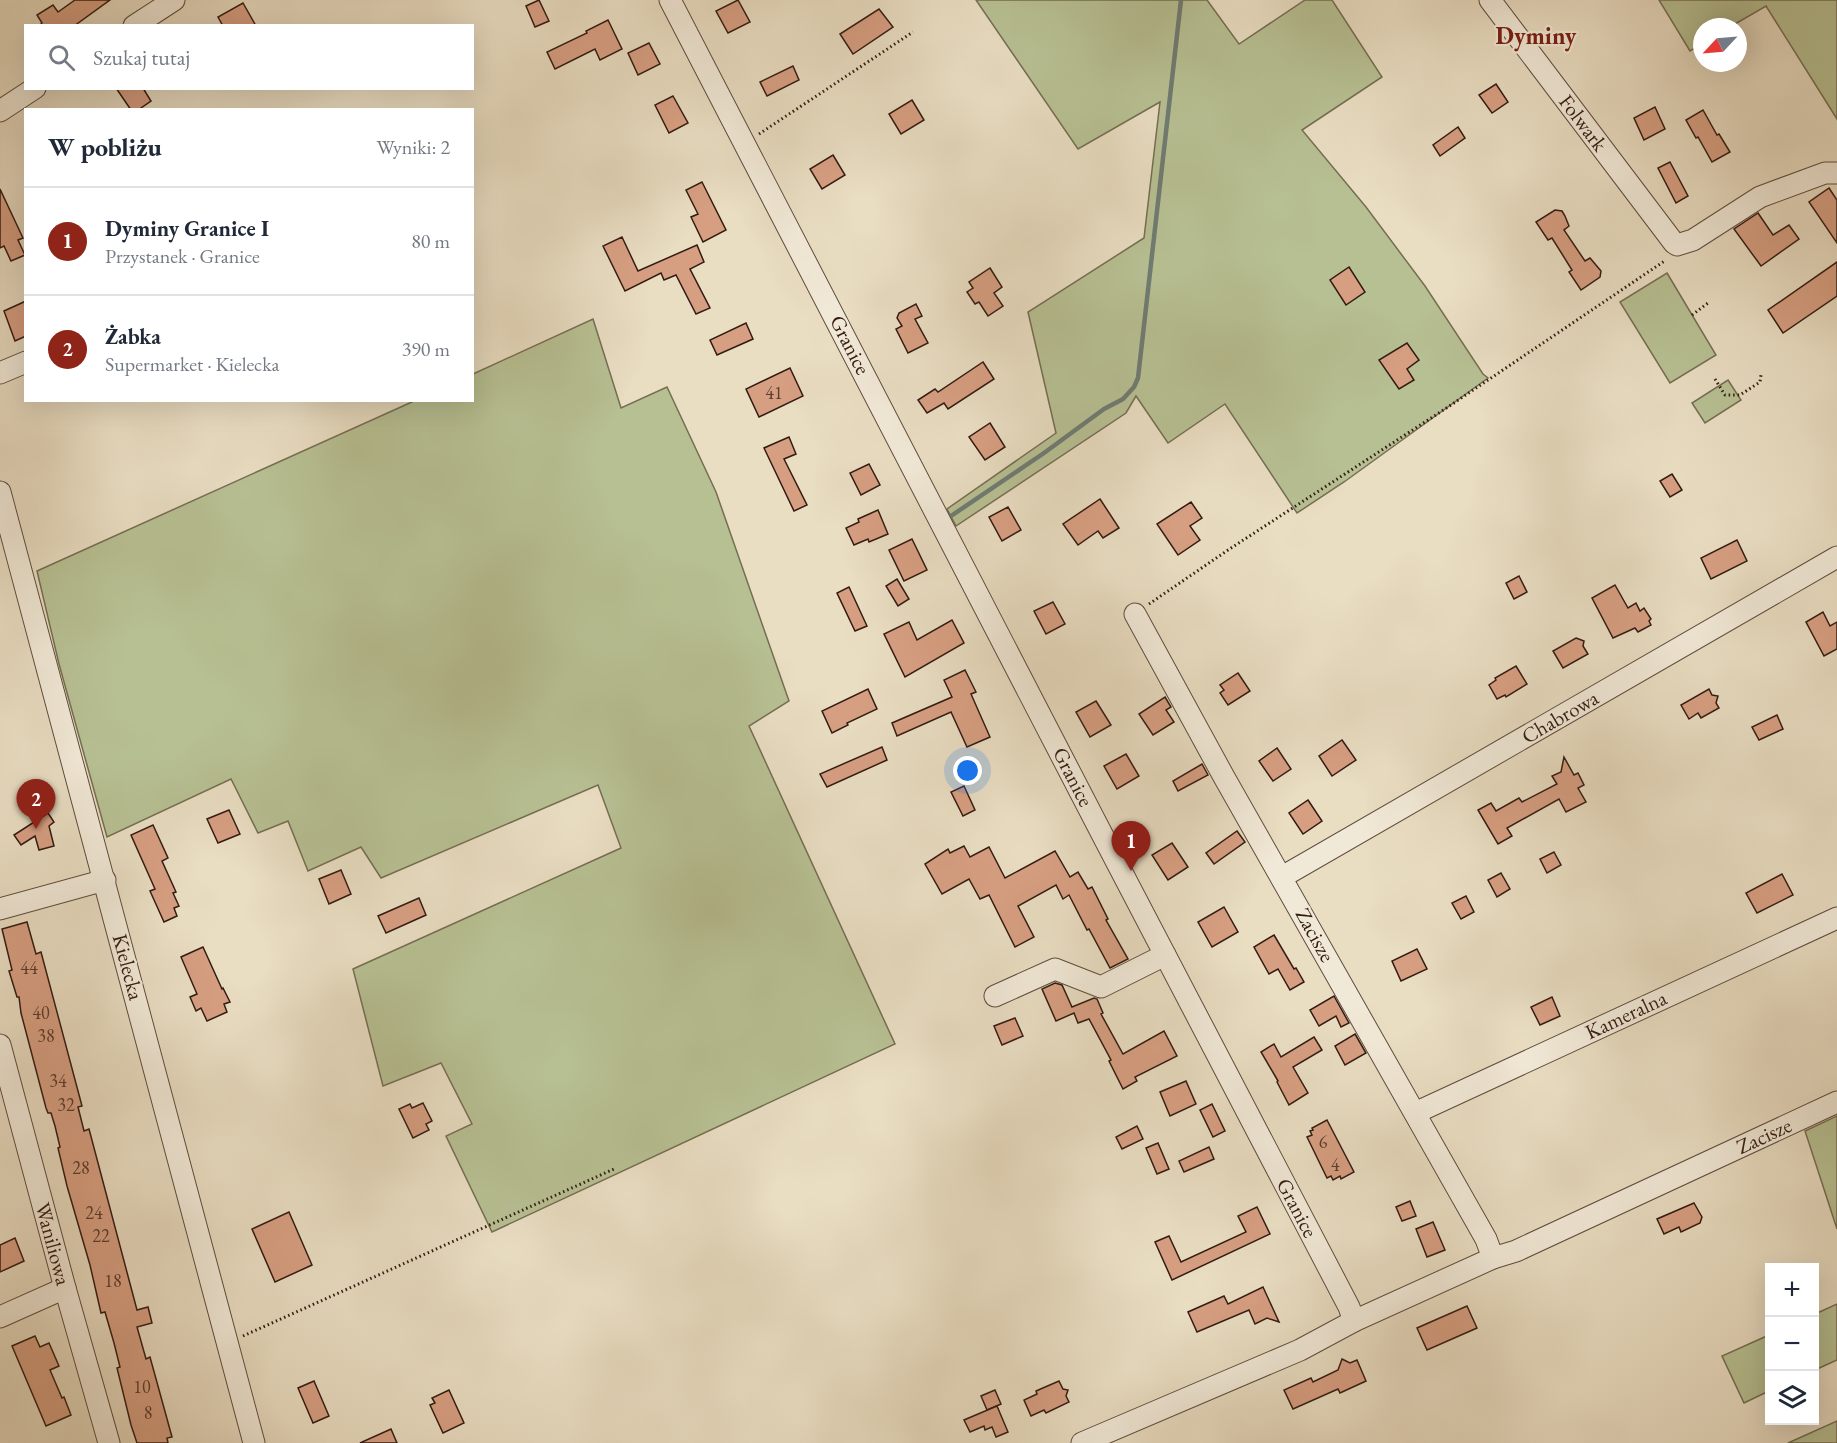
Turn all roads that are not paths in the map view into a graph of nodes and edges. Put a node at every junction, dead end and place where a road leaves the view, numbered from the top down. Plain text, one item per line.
1 (174, 0) edge
2 (670, 0) edge
3 (1490, 0) edge
4 (137, 24) edge
5 (32, 90) edge
6 (0, 111) edge
7 (1837, 173) edge
8 (24, 363) edge
9 (0, 373) edge
10 (0, 492) edge
11 (1837, 557) edge
12 (1135, 614) road end
13 (1282, 877) junction
14 (105, 880) junction
15 (0, 909) edge
16 (1837, 918) edge
17 (1165, 955) junction
18 (995, 996) dead end
19 (0, 1045) edge
20 (1837, 1102) edge
21 (8, 1107) edge
22 (1415, 1113) junction
23 (1494, 1258) junction
24 (65, 1288) junction
25 (0, 1317) edge
26 (1354, 1321) junction
27 (109, 1443) edge
28 (254, 1443) edge
29 (1082, 1443) edge

1 - 4 street
2 - 17 street, Granice
3 - 7 street, Folwark
5 - 6 street
8 - 9 street
10 - 14 street, Kielecka
11 - 13 street, Chabrowa
12 - 13 street, Zacisze
13 - 22 street, Zacisze
14 - 15 street
14 - 28 street, Kielecka
16 - 22 street, Kameralna
17 - 18 street
17 - 26 street, Granice
19 - 21 street, Waniliowa
20 - 23 street, Zacisze
21 - 24 street, Waniliowa
22 - 23 street, Zacisze
23 - 26 street, Zacisze
24 - 25 street
24 - 27 street, Waniliowa
26 - 29 street

